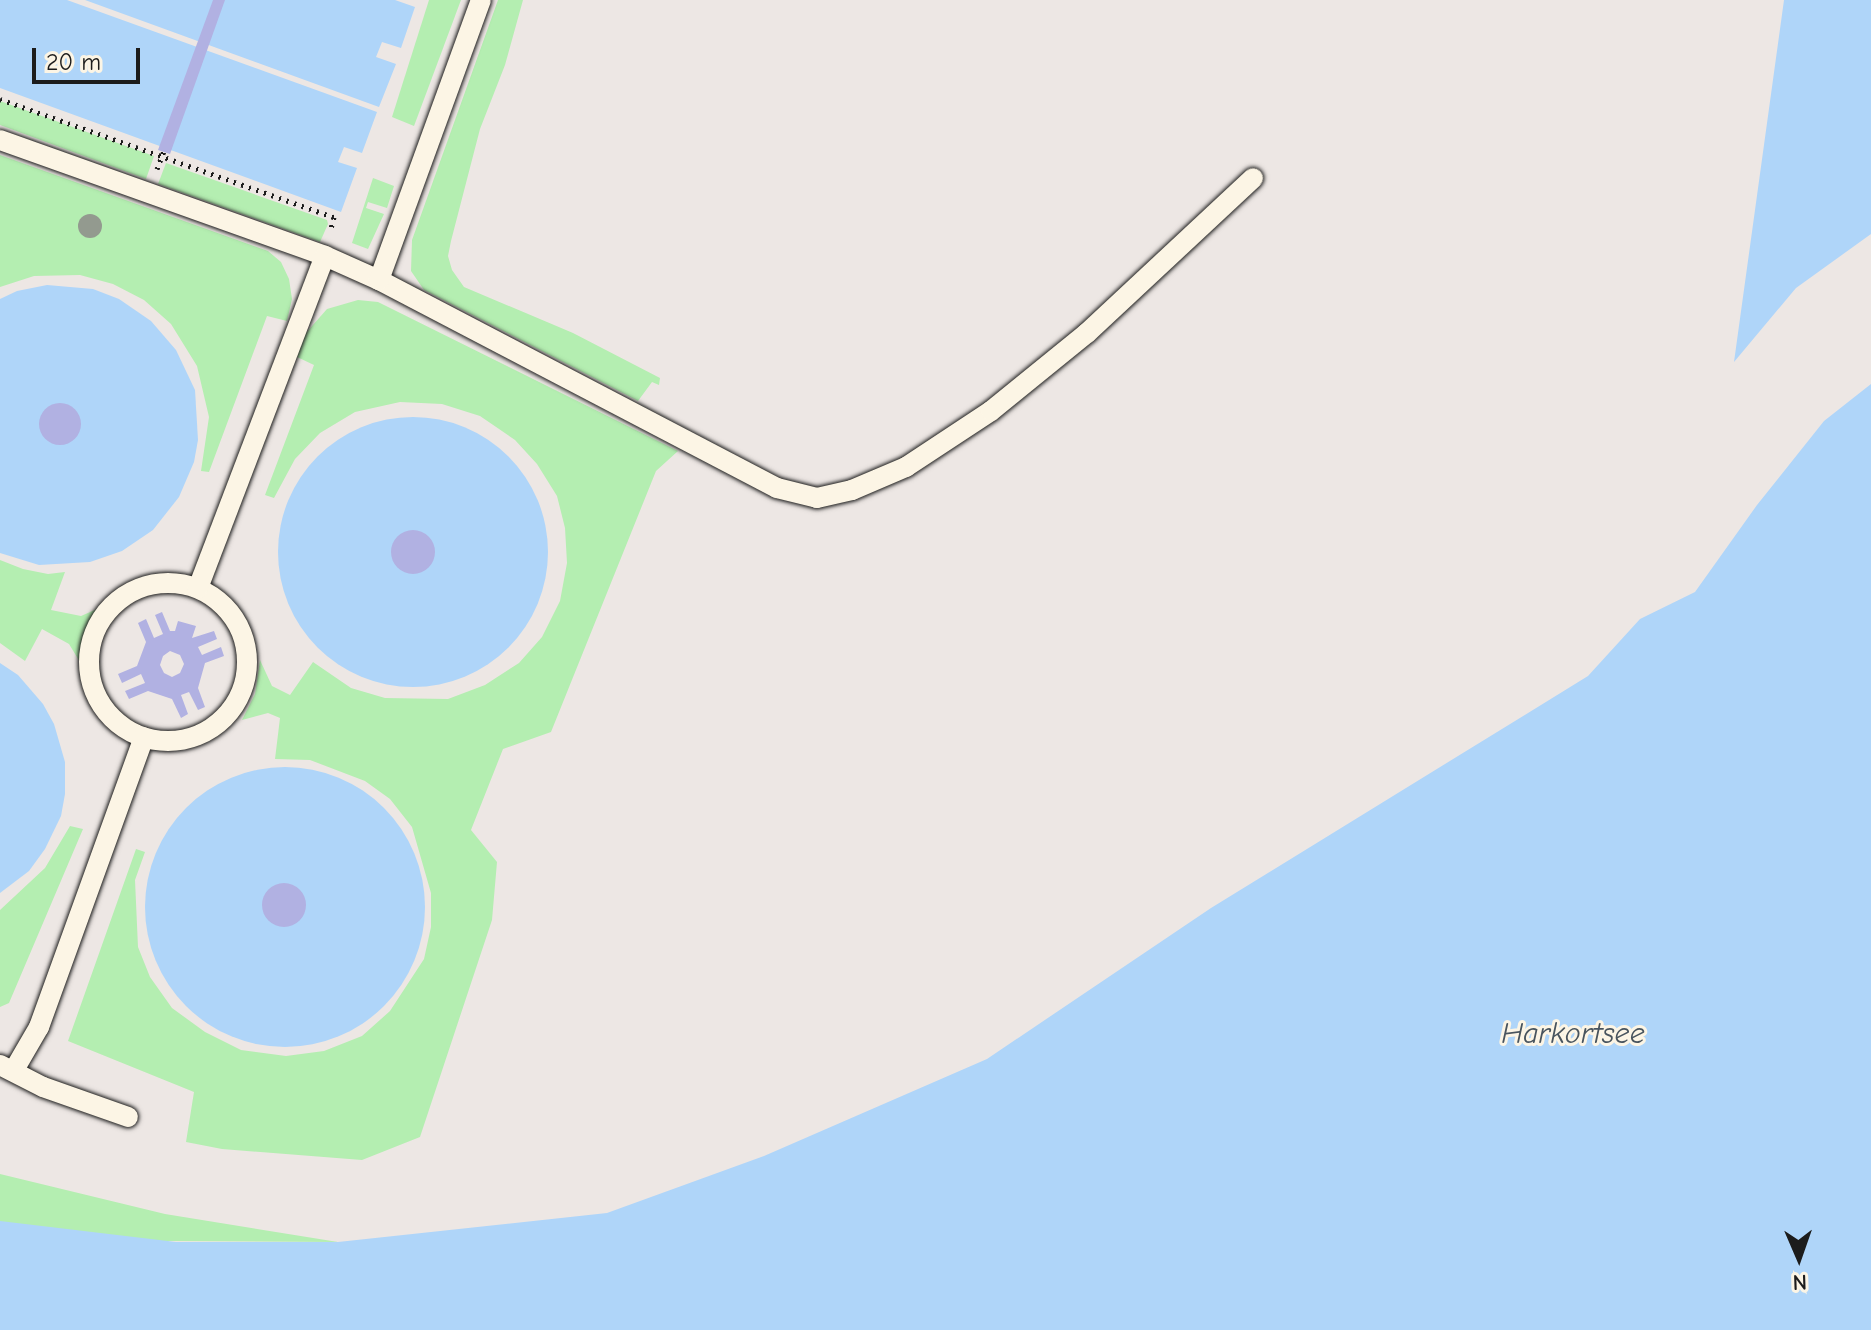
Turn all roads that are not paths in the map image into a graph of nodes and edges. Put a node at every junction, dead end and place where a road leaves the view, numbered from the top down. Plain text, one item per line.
1 (481, 0) edge
2 (0, 140) edge
3 (1253, 178) dead end
4 (323, 256) junction
5 (379, 280) junction
6 (198, 588) junction
7 (144, 737) junction
8 (7, 1068) edge
9 (128, 1117) dead end

1 - 5 lane
2 - 4 lane
3 - 5 lane
4 - 5 lane
4 - 6 lane
6 - 7 lane
6 - 7 lane
7 - 8 lane
8 - 9 lane

